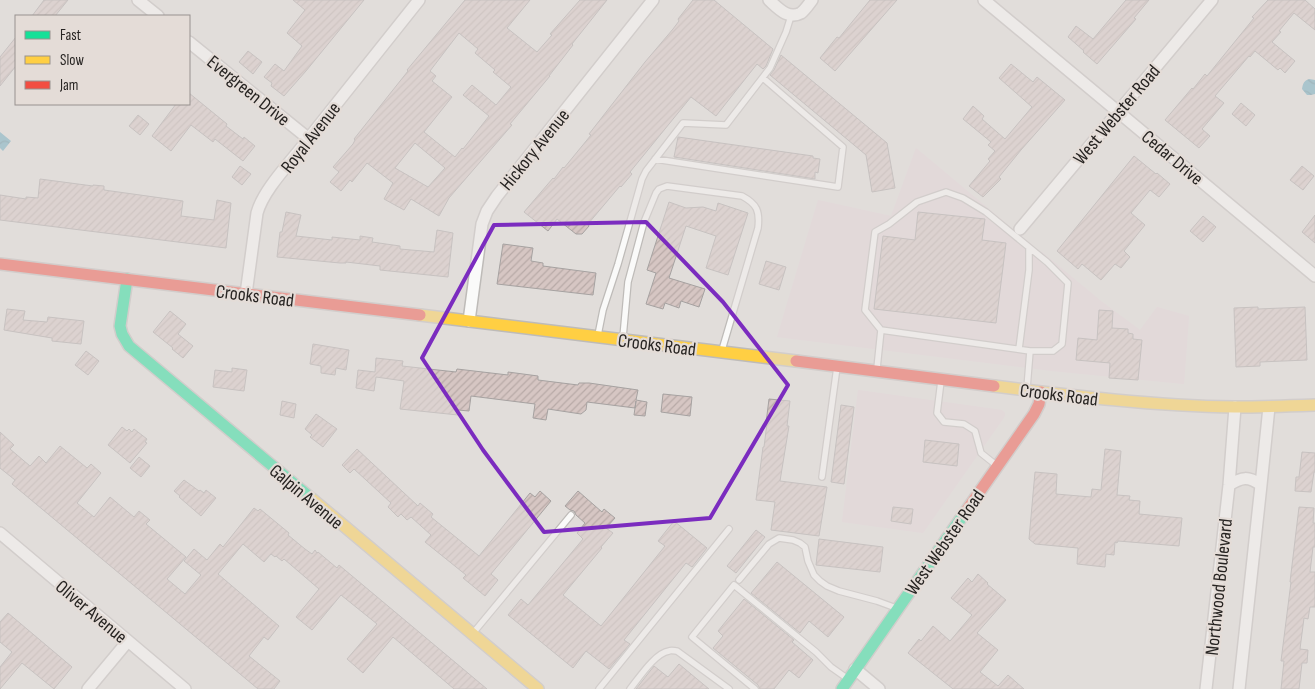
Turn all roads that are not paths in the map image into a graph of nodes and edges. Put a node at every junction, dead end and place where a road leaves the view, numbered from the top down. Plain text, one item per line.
1 (138, 0) edge
2 (419, 0) edge
3 (653, 0) edge
4 (769, 0) edge
5 (812, 0) edge
6 (984, 0) edge
7 (1212, 0) edge
8 (157, 15) edge
9 (791, 16) junction
10 (190, 43) edge
11 (763, 78) junction
12 (1118, 111) junction
13 (309, 139) junction
14 (655, 159) junction
15 (1020, 229) dead end
16 (1029, 248) junction
17 (0, 264) edge
18 (1315, 276) edge
19 (127, 279) junction
20 (246, 294) junction
21 (469, 321) junction
22 (881, 330) junction
23 (598, 337) junction
24 (623, 340) junction
25 (1019, 350) junction
26 (1030, 351) junction
27 (722, 352) junction
28 (838, 366) junction
29 (876, 371) junction
30 (941, 380) junction
31 (1027, 390) junction
32 (1041, 392) junction
33 (1315, 405) edge
34 (1235, 407) junction
35 (1269, 407) junction
36 (997, 467) junction
37 (822, 477) dead end
38 (1229, 485) junction
39 (1261, 485) junction
40 (572, 515) dead end
41 (729, 529) dead end
42 (0, 532) edge
43 (740, 580) dead end
44 (898, 609) junction
45 (472, 634) junction
46 (128, 641) junction
47 (856, 669) junction
48 (845, 684) edge
49 (88, 689) edge
50 (185, 689) edge
51 (538, 689) edge
52 (599, 689) edge
53 (630, 689) edge
54 (729, 689) edge
55 (755, 689) edge
56 (879, 689) edge
57 (1206, 689) edge
58 (1239, 689) edge

1 - 8 street
2 - 13 street, Royal Avenue
3 - 21 street, Hickory Avenue
4 - 9 street
5 - 9 street
6 - 12 street, Cedar Drive
7 - 12 street, West Webster Road
9 - 11 lane
10 - 13 street, Evergreen Drive
11 - 14 lane
11 - 14 lane
12 - 15 street, West Webster Road
12 - 18 street, Cedar Drive
13 - 20 street, Royal Avenue
14 - 23 lane
16 - 22 lane
16 - 25 lane
16 - 26 lane
17 - 19 main road, Crooks Road
19 - 20 main road, Crooks Road
19 - 45 main road, Galpin Avenue
20 - 21 main road, Crooks Road
21 - 23 main road, Crooks Road
22 - 25 lane
22 - 29 lane
23 - 24 main road, Crooks Road
24 - 27 main road, Crooks Road
24 - 27 lane
25 - 26 lane
26 - 31 lane
27 - 28 main road, Crooks Road
28 - 29 main road, Crooks Road
28 - 37 lane
29 - 30 main road, Crooks Road
30 - 31 main road, Crooks Road
30 - 36 lane
31 - 32 main road, Crooks Road
32 - 34 main road, Crooks Road
32 - 36 main road, West Webster Road
33 - 35 main road, Crooks Road
34 - 35 main road, Crooks Road
34 - 38 street, Northwood Boulevard
35 - 39 street, Northwood Boulevard
36 - 44 main road, West Webster Road
38 - 39 street
38 - 57 street, Northwood Boulevard
39 - 58 street, Northwood Boulevard
40 - 45 lane
41 - 52 lane
42 - 46 street, Oliver Avenue
43 - 44 lane
44 - 47 main road, West Webster Road
45 - 51 main road, Galpin Avenue
46 - 49 street
46 - 50 street, Oliver Avenue
47 - 48 main road, West Webster Road
47 - 56 street
48 - 55 lane
53 - 54 lane

